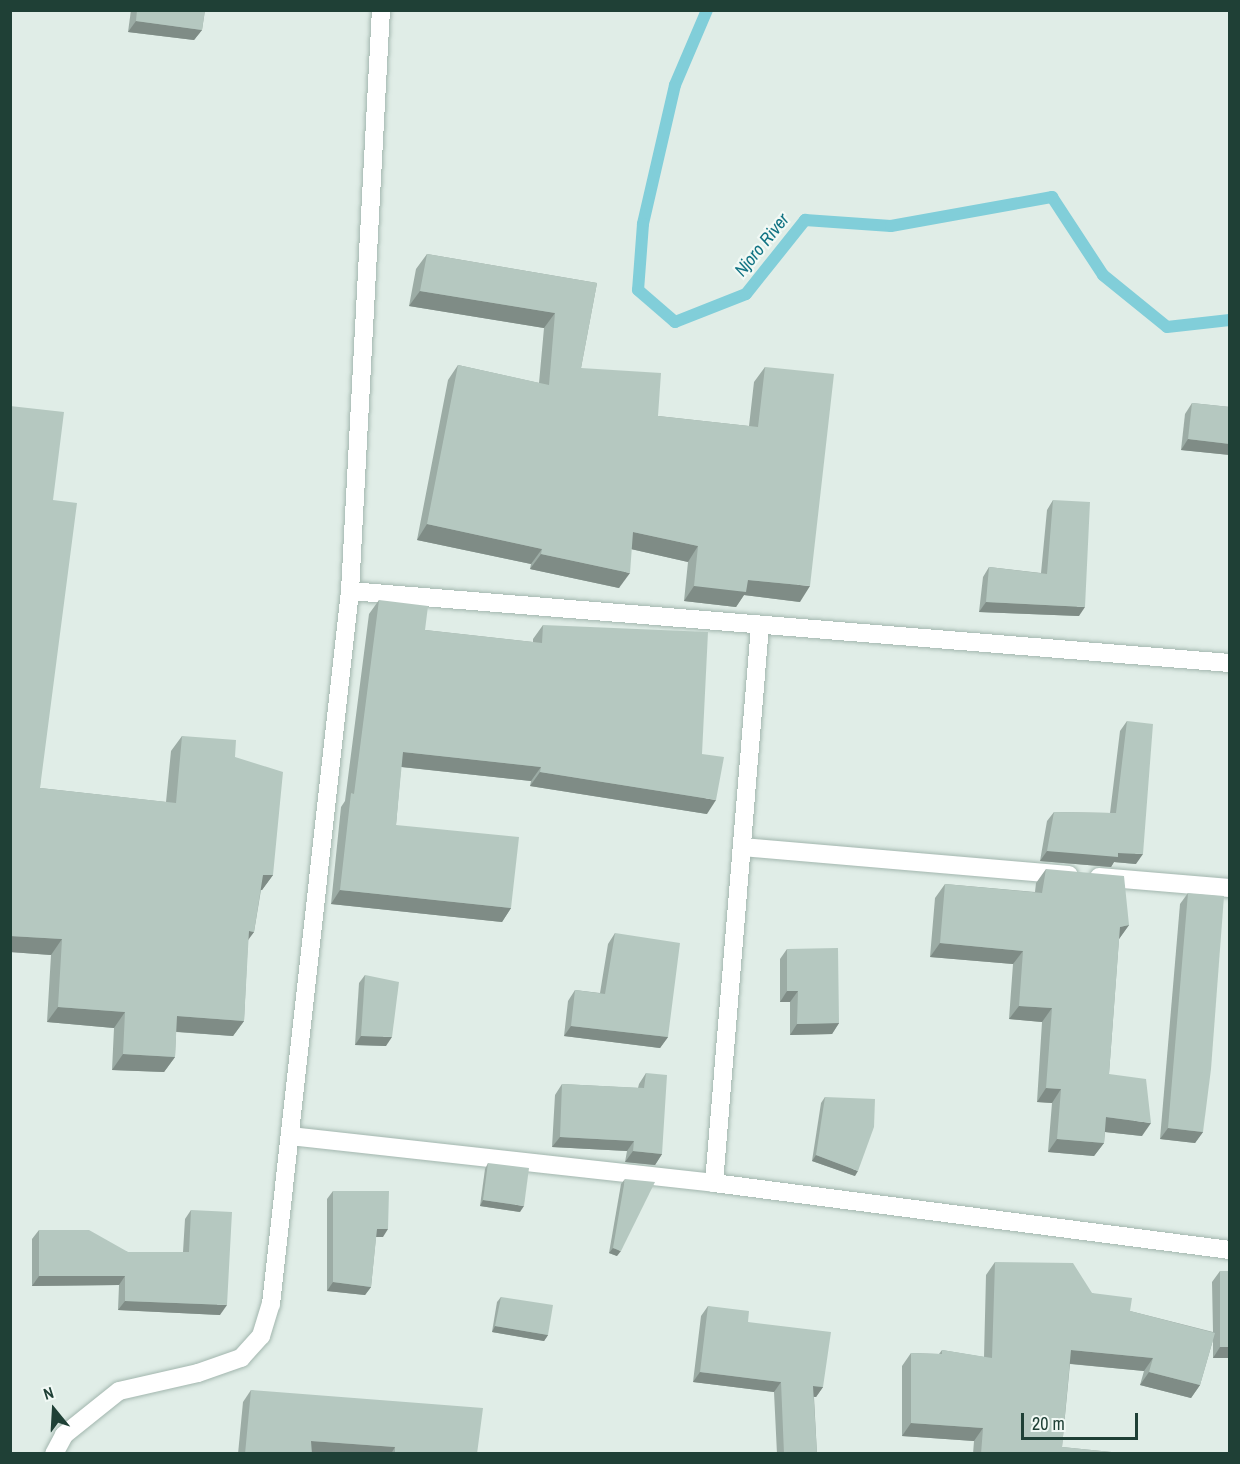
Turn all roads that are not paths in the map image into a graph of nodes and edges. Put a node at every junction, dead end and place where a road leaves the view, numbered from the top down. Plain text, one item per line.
1 (381, 10) edge
2 (350, 591) junction
3 (760, 626) junction
4 (1230, 663) edge
5 (741, 847) junction
6 (1230, 888) edge
7 (290, 1136) junction
8 (714, 1183) junction
9 (1230, 1250) edge
10 (54, 1454) edge

1 - 2 street
2 - 3 street
2 - 7 street
3 - 4 street
3 - 5 street
5 - 6 street
5 - 8 street
7 - 8 street
7 - 10 street
8 - 9 street

